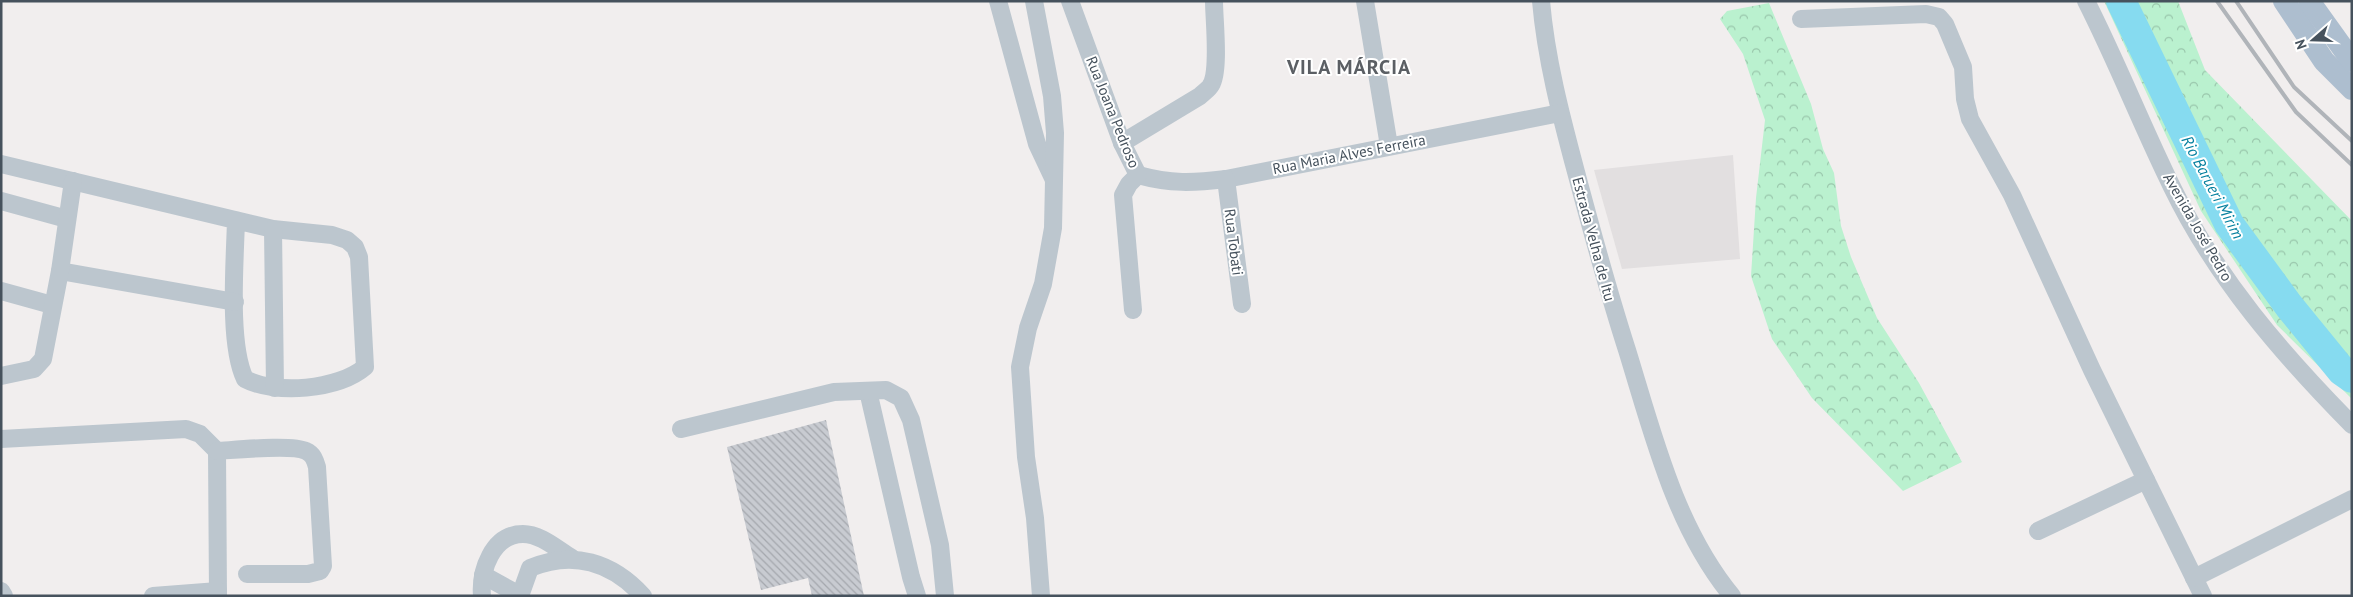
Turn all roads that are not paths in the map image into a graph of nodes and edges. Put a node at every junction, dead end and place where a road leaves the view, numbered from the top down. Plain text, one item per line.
1 (998, 1) edge
2 (1034, 1) edge
3 (1070, 1) edge
4 (1214, 1) edge
5 (1365, 1) edge
6 (1541, 1) edge
7 (2086, 1) edge
8 (2284, 1) edge
9 (2309, 1) edge
10 (1801, 19) dead end
11 (2352, 61) edge
12 (2352, 89) edge
13 (1560, 113) junction
14 (1122, 143) junction
15 (1389, 146) junction
16 (1, 164) edge
17 (1138, 175) junction
18 (1226, 179) junction
19 (73, 181) junction
20 (1055, 181) junction
21 (1, 201) edge
22 (67, 219) junction
23 (236, 220) junction
24 (273, 228) junction
25 (60, 271) junction
26 (1, 291) edge
27 (235, 302) junction
28 (1242, 304) dead end
29 (52, 305) junction
30 (1133, 310) dead end
31 (1, 376) edge
32 (276, 388) junction
33 (868, 390) junction
34 (2352, 425) edge
35 (681, 429) dead end
36 (1, 439) edge
37 (216, 451) junction
38 (2146, 480) junction
39 (2352, 499) edge
40 (2038, 531) dead end
41 (572, 558) junction
42 (247, 574) dead end
43 (483, 575) junction
44 (2194, 578) junction
45 (1, 591) edge
46 (218, 594) edge
47 (4, 596) edge
48 (153, 596) edge
49 (482, 596) edge
50 (514, 596) edge
51 (520, 596) edge
52 (643, 596) edge
53 (917, 596) edge
54 (945, 596) edge
55 (1041, 596) edge
56 (1732, 596) edge
57 (2203, 596) edge

1 - 20 street
2 - 20 street
3 - 14 street, Rua Joana Pedroso
4 - 14 street
5 - 15 street
6 - 13 street, Estrada Velha de Itu
7 - 34 street, Avenida José Pedro
8 - 12 main road
9 - 11 main road
10 - 38 street
13 - 15 street, Rua Maria Alves Ferreira
13 - 56 street, Estrada Velha de Itu
14 - 17 street, Rua Joana Pedroso
15 - 18 street, Rua Maria Alves Ferreira
16 - 19 street
17 - 18 street, Rua Maria Alves Ferreira
17 - 30 street, Rua Joana Pedroso
18 - 28 street, Rua Tobati
19 - 22 street
19 - 23 street
20 - 55 street
21 - 22 street
22 - 25 street
23 - 24 street
23 - 27 street
24 - 32 street
24 - 32 street
25 - 27 street
25 - 29 street
26 - 29 street
27 - 32 street
29 - 31 street
33 - 35 street
33 - 53 street
33 - 54 street
36 - 37 street
37 - 42 street
37 - 46 street
38 - 40 street
38 - 44 street
39 - 44 street
41 - 43 street
41 - 51 street
41 - 52 street
43 - 49 street
43 - 50 street
44 - 57 street
45 - 47 street
46 - 48 street

